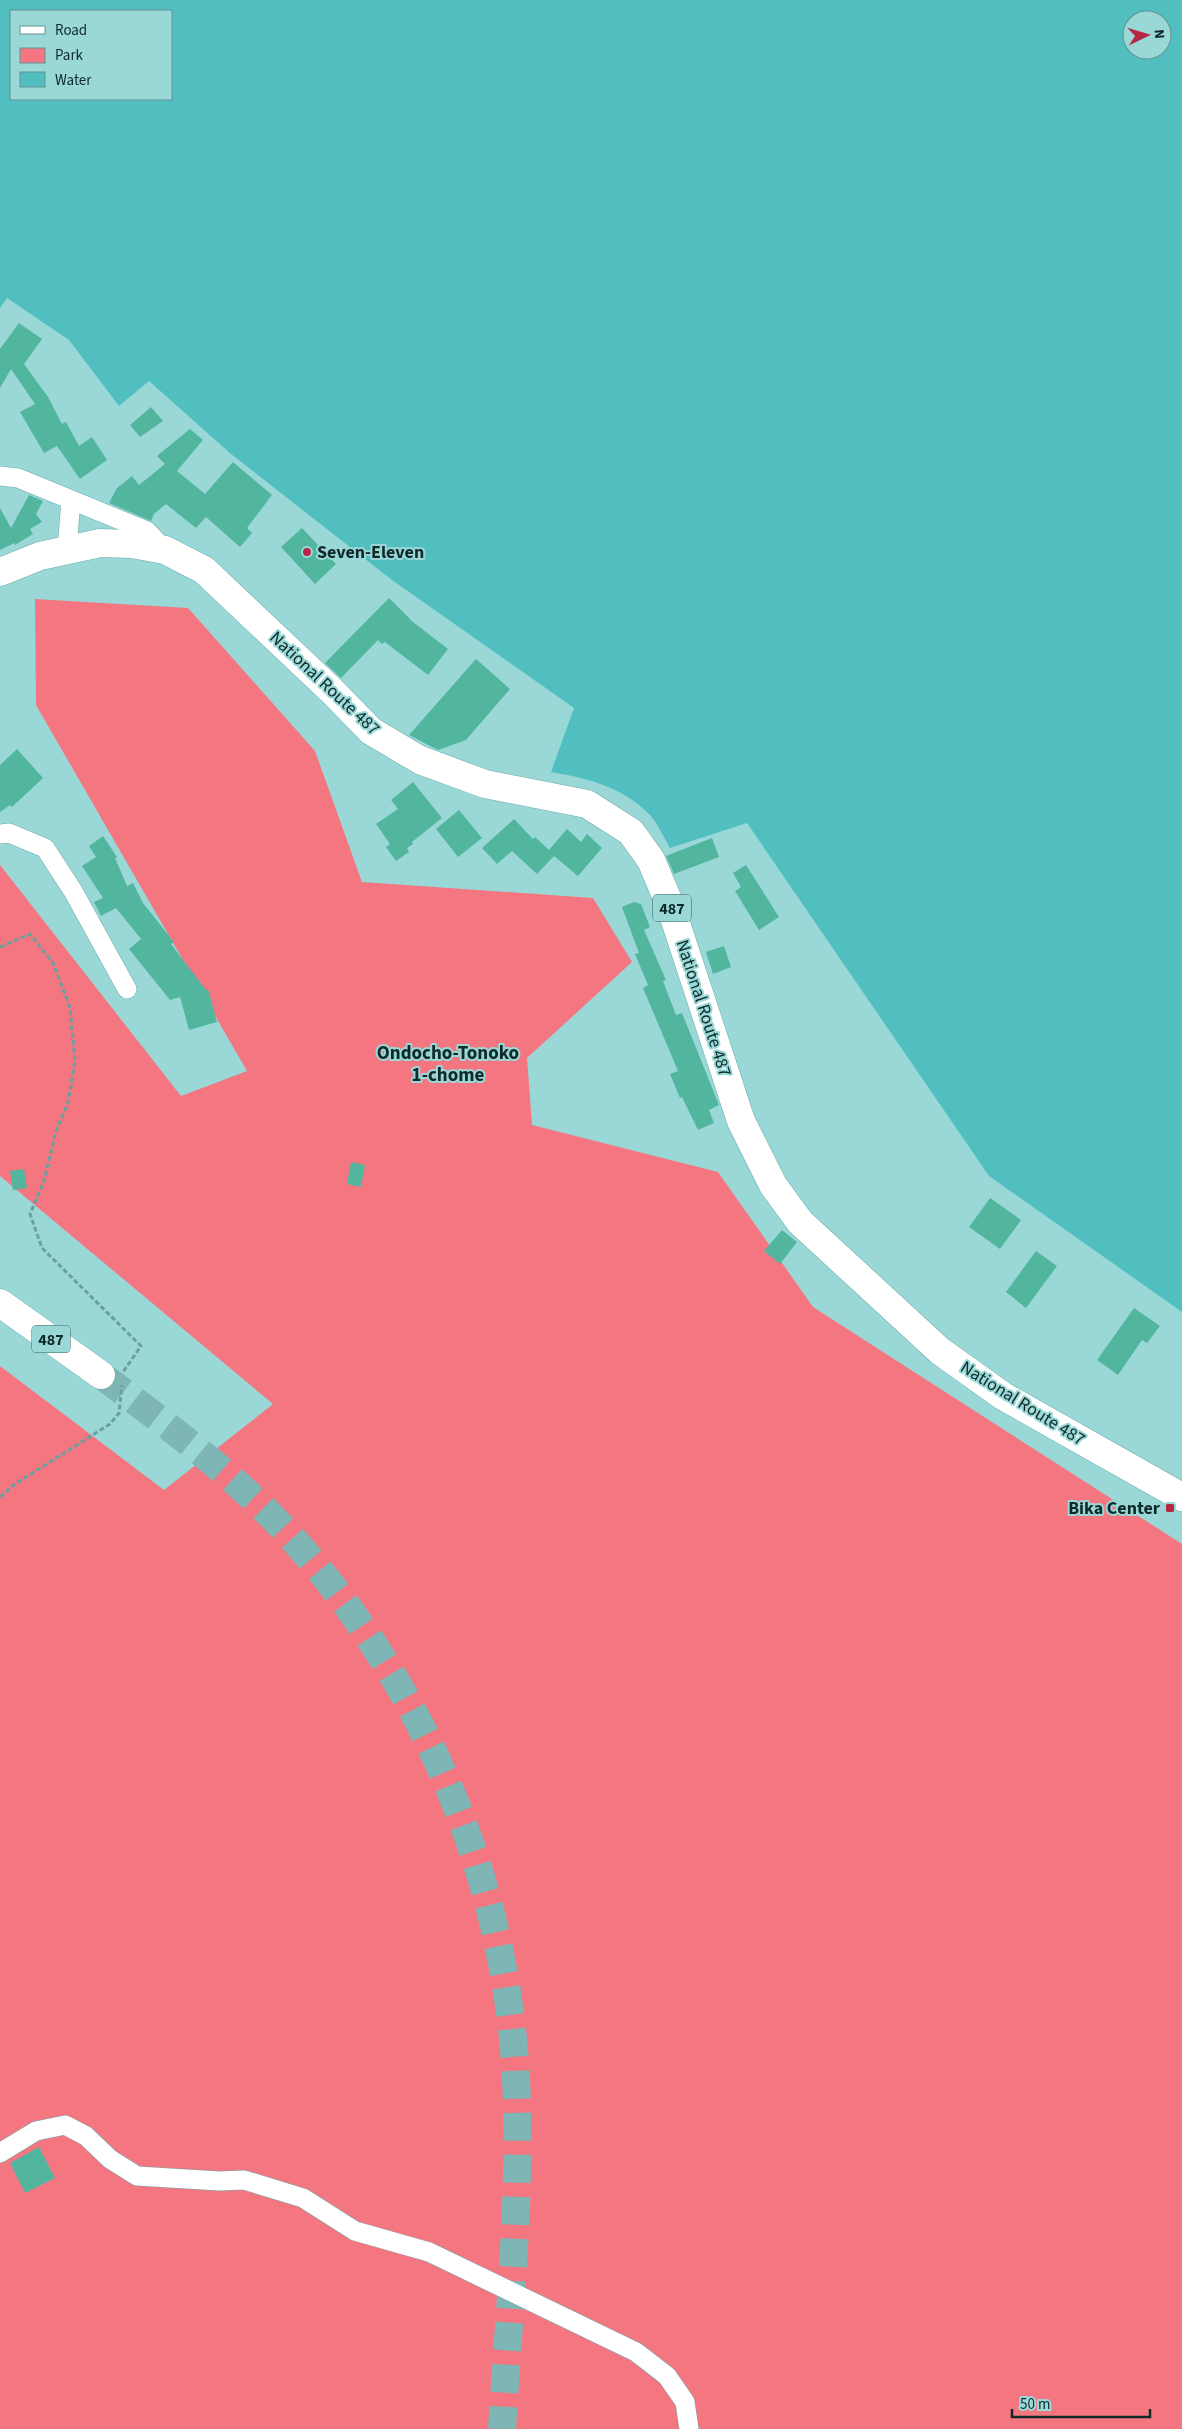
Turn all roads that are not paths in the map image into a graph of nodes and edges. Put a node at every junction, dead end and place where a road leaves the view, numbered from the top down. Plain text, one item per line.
1 (0, 476) edge
2 (71, 500) junction
3 (67, 549) junction
4 (165, 550) junction
5 (0, 572) edge
6 (0, 834) edge
7 (127, 989) dead end
8 (0, 1302) edge
9 (101, 1375) tunnel mouth
10 (1182, 1498) edge
11 (0, 2153) edge
12 (689, 2429) edge

1 - 2 street
2 - 3 street
2 - 4 street
3 - 4 highway, National Route 487 / 487
3 - 5 highway, National Route 487 / 487
4 - 10 highway, National Route 487 / 487
6 - 7 street
8 - 9 highway, 487
11 - 12 street

